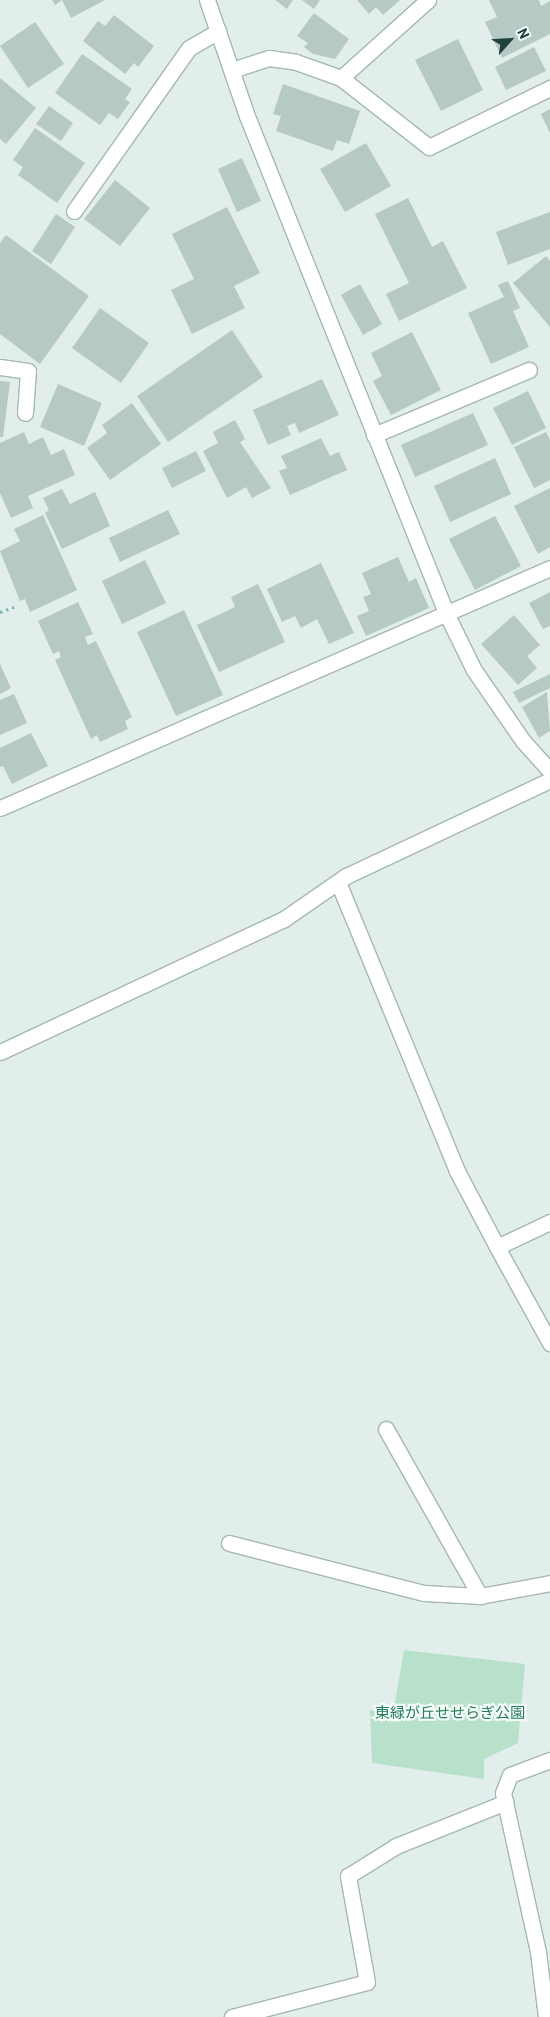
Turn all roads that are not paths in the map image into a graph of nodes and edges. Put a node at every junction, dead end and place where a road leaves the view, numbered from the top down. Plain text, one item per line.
1 (207, 0) edge
2 (428, 0) edge
3 (218, 31) junction
4 (232, 70) junction
5 (341, 78) junction
6 (550, 88) edge
7 (74, 211) dead end
8 (0, 367) edge
9 (529, 370) dead end
10 (25, 413) dead end
11 (374, 435) junction
12 (550, 568) edge
13 (447, 615) junction
14 (550, 771) edge
15 (550, 780) edge
16 (0, 808) edge
17 (338, 882) junction
18 (0, 1052) edge
19 (550, 1222) edge
20 (497, 1247) junction
21 (550, 1344) edge
22 (386, 1429) dead end
23 (229, 1544) dead end
24 (550, 1583) edge
25 (480, 1596) junction
26 (550, 1760) edge
27 (506, 1802) junction
28 (544, 1952) edge
29 (232, 2017) edge
30 (546, 2017) edge

1 - 3 street
2 - 5 street
3 - 4 street
3 - 7 street
4 - 5 street
4 - 11 street
5 - 6 street
8 - 10 street
9 - 11 street
11 - 13 street
12 - 13 street
13 - 14 street
13 - 16 street
15 - 17 street
17 - 18 street
17 - 20 street
19 - 20 street
20 - 21 street
22 - 25 street
23 - 25 street
24 - 25 street
26 - 27 street
27 - 28 street
27 - 29 street
28 - 30 street

